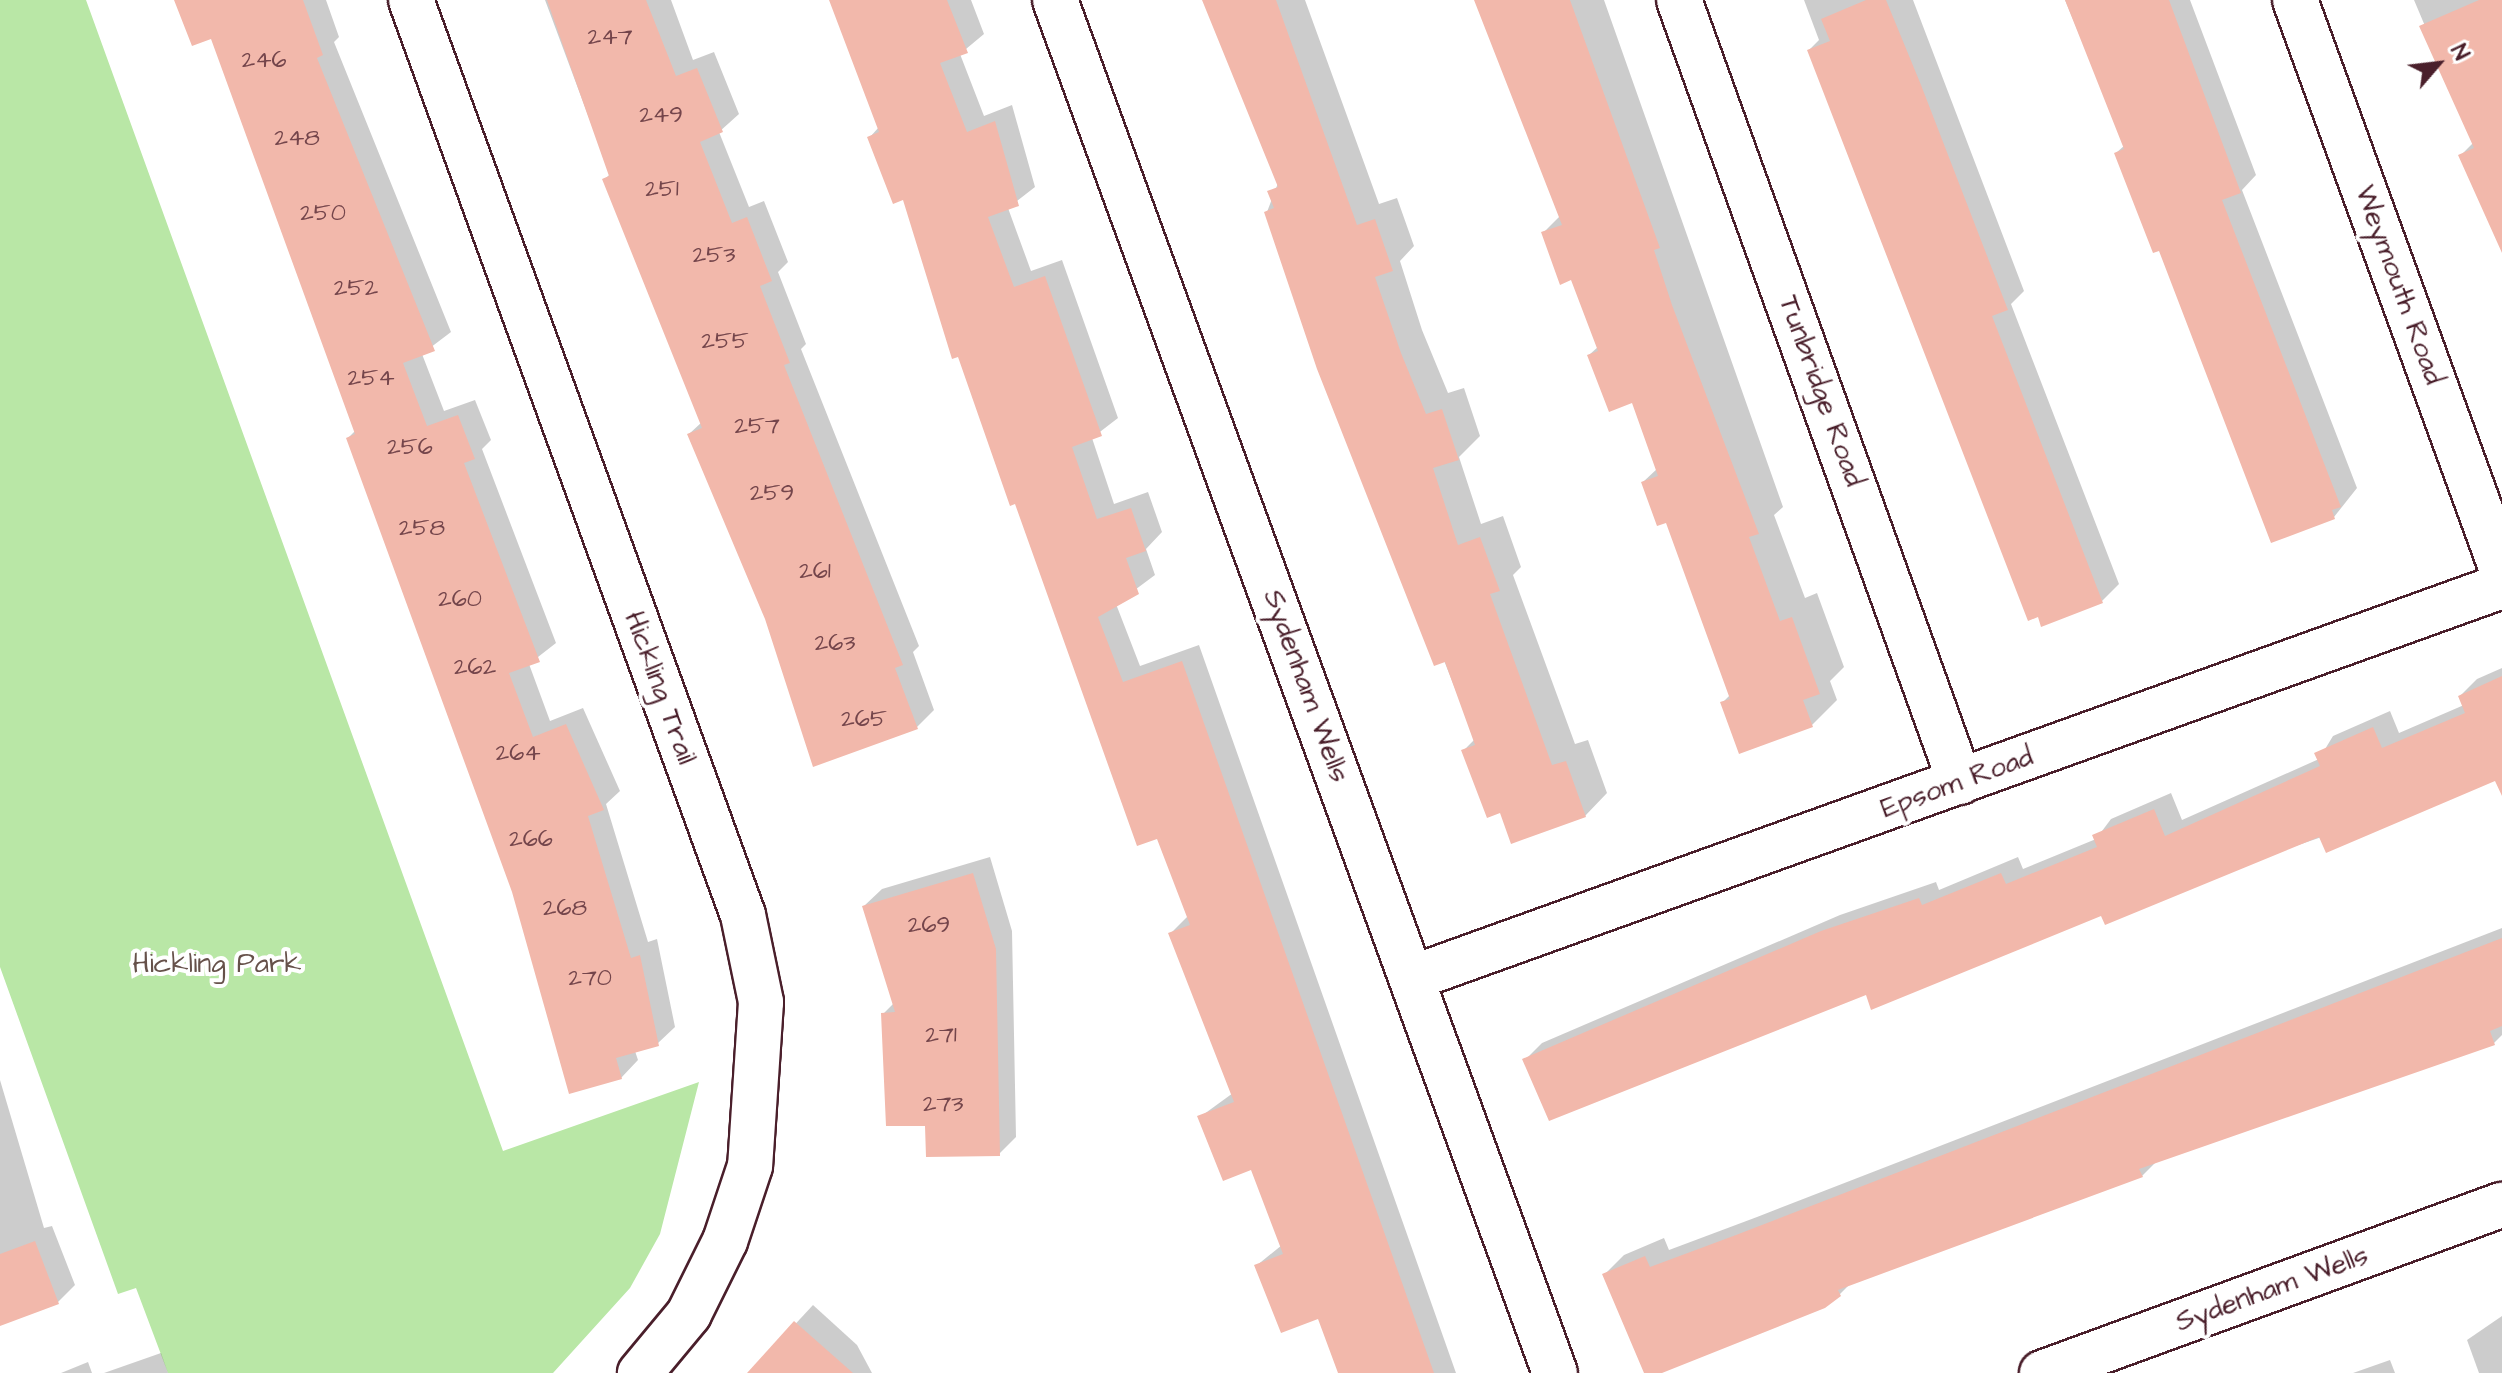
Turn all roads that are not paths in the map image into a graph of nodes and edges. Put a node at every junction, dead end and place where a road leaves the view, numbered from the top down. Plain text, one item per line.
1 (411, 0) edge
2 (1055, 0) edge
3 (1679, 0) edge
4 (2295, 0) edge
5 (2502, 570) edge
6 (2502, 586) edge
7 (1960, 782) junction
8 (1412, 978) junction
9 (2502, 1205) edge
10 (640, 1373) edge
11 (1555, 1373) edge
12 (2042, 1373) edge

1 - 10 street, Hickling Trail
2 - 8 street, Sydenham Wells
3 - 7 street, Tunbridge Road
4 - 5 street, Weymouth Road
6 - 7 street, Epsom Road
7 - 8 street, Epsom Road
8 - 11 street, Sydenham Wells
9 - 12 street, Sydenham Wells

